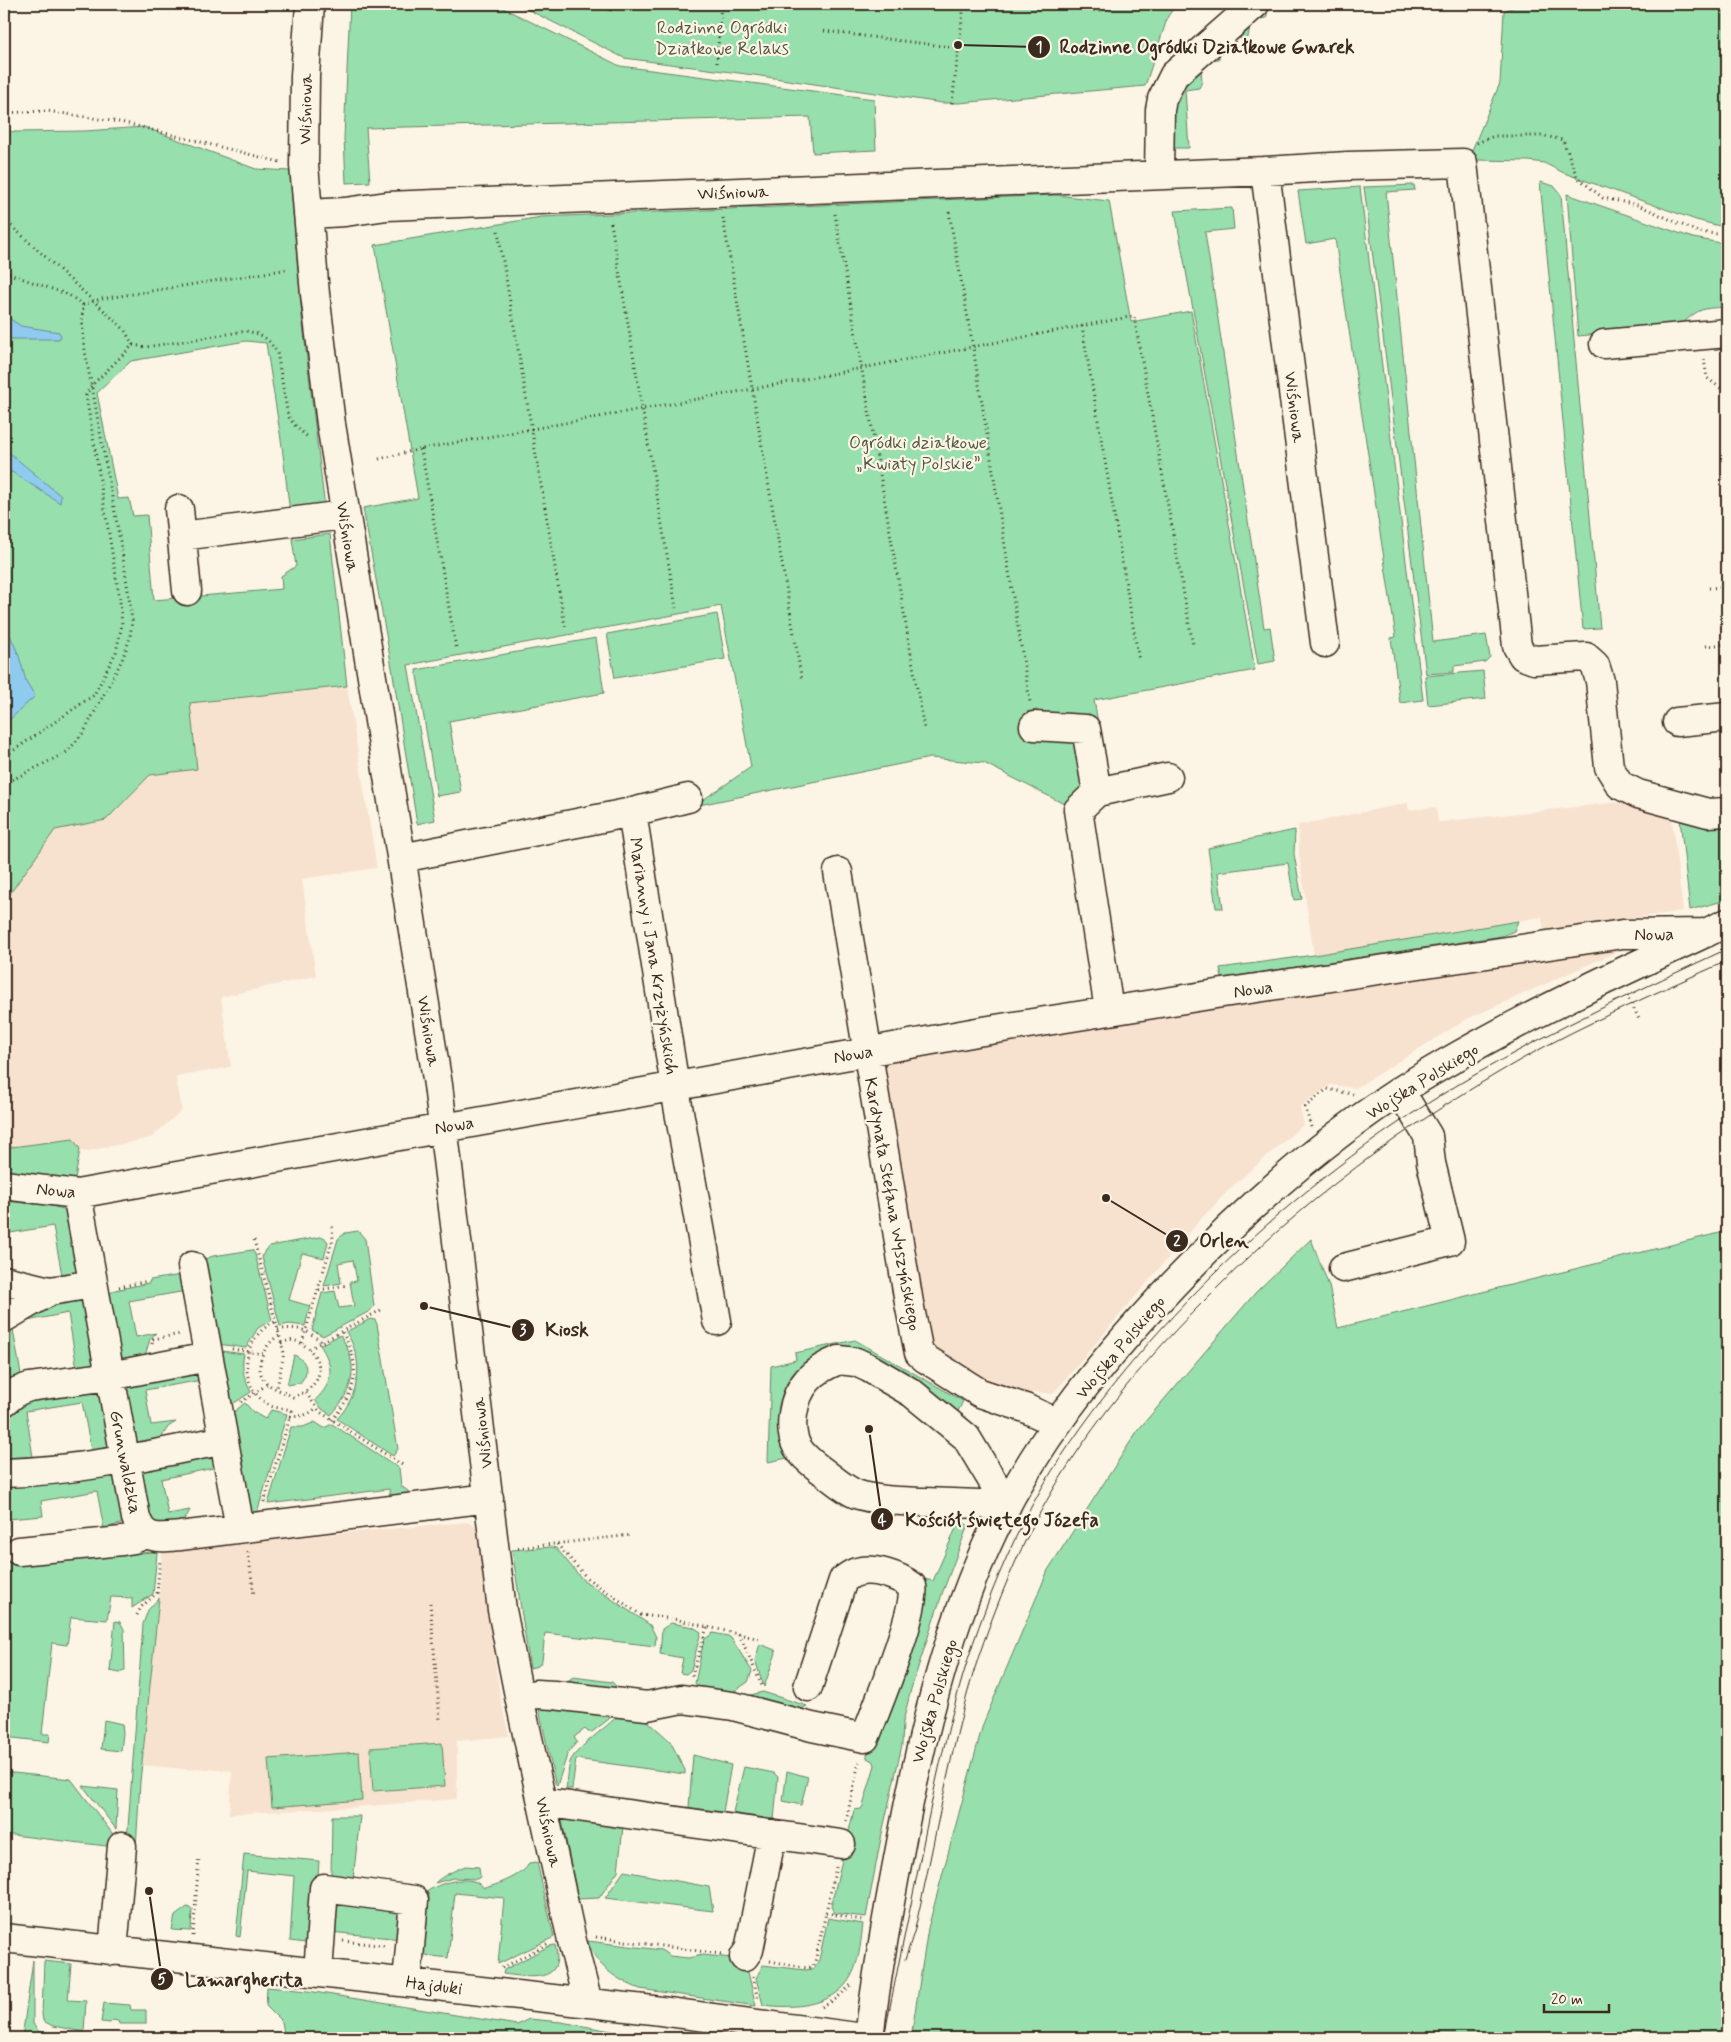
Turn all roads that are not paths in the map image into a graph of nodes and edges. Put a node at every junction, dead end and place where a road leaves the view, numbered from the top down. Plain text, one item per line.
1 (310, 4) edge
2 (1254, 4) edge
3 (1265, 171) junction
4 (1159, 175) junction
5 (308, 214) junction
6 (1727, 333) edge
7 (1604, 344) dead end
8 (344, 515) junction
9 (187, 591) dead end
10 (1325, 643) dead end
11 (1727, 717) edge
12 (1677, 722) dead end
13 (1034, 726) road end
14 (1168, 776) dead end
15 (1097, 792) junction
16 (688, 798) dead end
17 (1727, 812) edge
18 (634, 825) dead end
19 (402, 858) junction
20 (838, 872) dead end
21 (1717, 928) edge
22 (1109, 1010) junction
23 (867, 1052) junction
24 (675, 1086) junction
25 (1400, 1091) junction
26 (443, 1128) junction
27 (4, 1185) edge
28 (78, 1194) junction
29 (192, 1266) dead end
30 (1343, 1268) dead end
31 (4, 1280) edge
32 (102, 1287) junction
33 (50, 1291) junction
34 (4, 1318) edge
35 (717, 1321) dead end
36 (206, 1344) junction
37 (110, 1376) junction
38 (974, 1389) junction
39 (4, 1402) edge
40 (1057, 1423) junction
41 (222, 1429) junction
42 (966, 1437) junction
43 (127, 1459) junction
44 (4, 1473) edge
45 (489, 1498) junction
46 (1007, 1505) junction
47 (239, 1522) dead end
48 (153, 1542) junction
49 (19, 1551) dead end
50 (808, 1687) dead end
51 (519, 1697) junction
52 (542, 1802) junction
53 (844, 1832) road end
54 (772, 1834) junction
55 (122, 1846) dead end
56 (4, 1938) edge
57 (113, 1951) junction
58 (744, 1957) dead end
59 (319, 1960) junction
60 (407, 1982) junction
61 (588, 2003) junction
62 (864, 2038) edge
63 (869, 2038) edge

1 - 5 street, Wiśniowa
2 - 4 street
3 - 4 street, Wiśniowa
3 - 10 street, Wiśniowa
3 - 17 street, Wiśniowa
4 - 5 street, Wiśniowa
5 - 8 street, Wiśniowa
6 - 7 street
8 - 9 street
8 - 19 street, Wiśniowa
11 - 12 street
13 - 15 street
14 - 15 street
15 - 22 street
16 - 19 street
18 - 24 street, Marianny i Jana Krzyżyńskich
19 - 26 street, Wiśniowa
20 - 23 street, Kardynała Stefana Wyszyńskiego
21 - 22 street, Nowa
21 - 25 street, Wojska Polskiego
22 - 23 street, Nowa
23 - 24 street, Nowa
23 - 38 street, Kardynała Stefana Wyszyńskiego
24 - 26 street, Nowa
24 - 35 street, Marianny i Jana Krzyżyńskich
25 - 30 street
25 - 40 street, Wojska Polskiego
26 - 28 street, Nowa
26 - 45 street, Wiśniowa
27 - 28 street, Nowa
28 - 32 street, Grunwaldzka
29 - 36 street
31 - 33 street
32 - 33 street
32 - 37 street, Grunwaldzka
33 - 34 street
36 - 37 street
36 - 41 street
37 - 39 street
37 - 43 street, Grunwaldzka
38 - 40 street, Kardynała Stefana Wyszyńskiego
38 - 42 street
40 - 46 street, Wojska Polskiego
41 - 43 street
41 - 47 street
42 - 46 street
42 - 46 street
43 - 44 street
43 - 48 street, Grunwaldzka
45 - 48 street, Grunwaldzka
45 - 51 street, Wiśniowa
46 - 63 street, Wojska Polskiego
48 - 49 street
50 - 51 street
51 - 52 street, Wiśniowa
52 - 54 street
52 - 61 street, Wiśniowa
53 - 54 street
54 - 58 street
55 - 57 street
56 - 57 street, Hajduki
57 - 59 street, Hajduki
59 - 60 street, Hajduki
59 - 60 street
60 - 61 street, Hajduki
61 - 62 street, Hajduki

